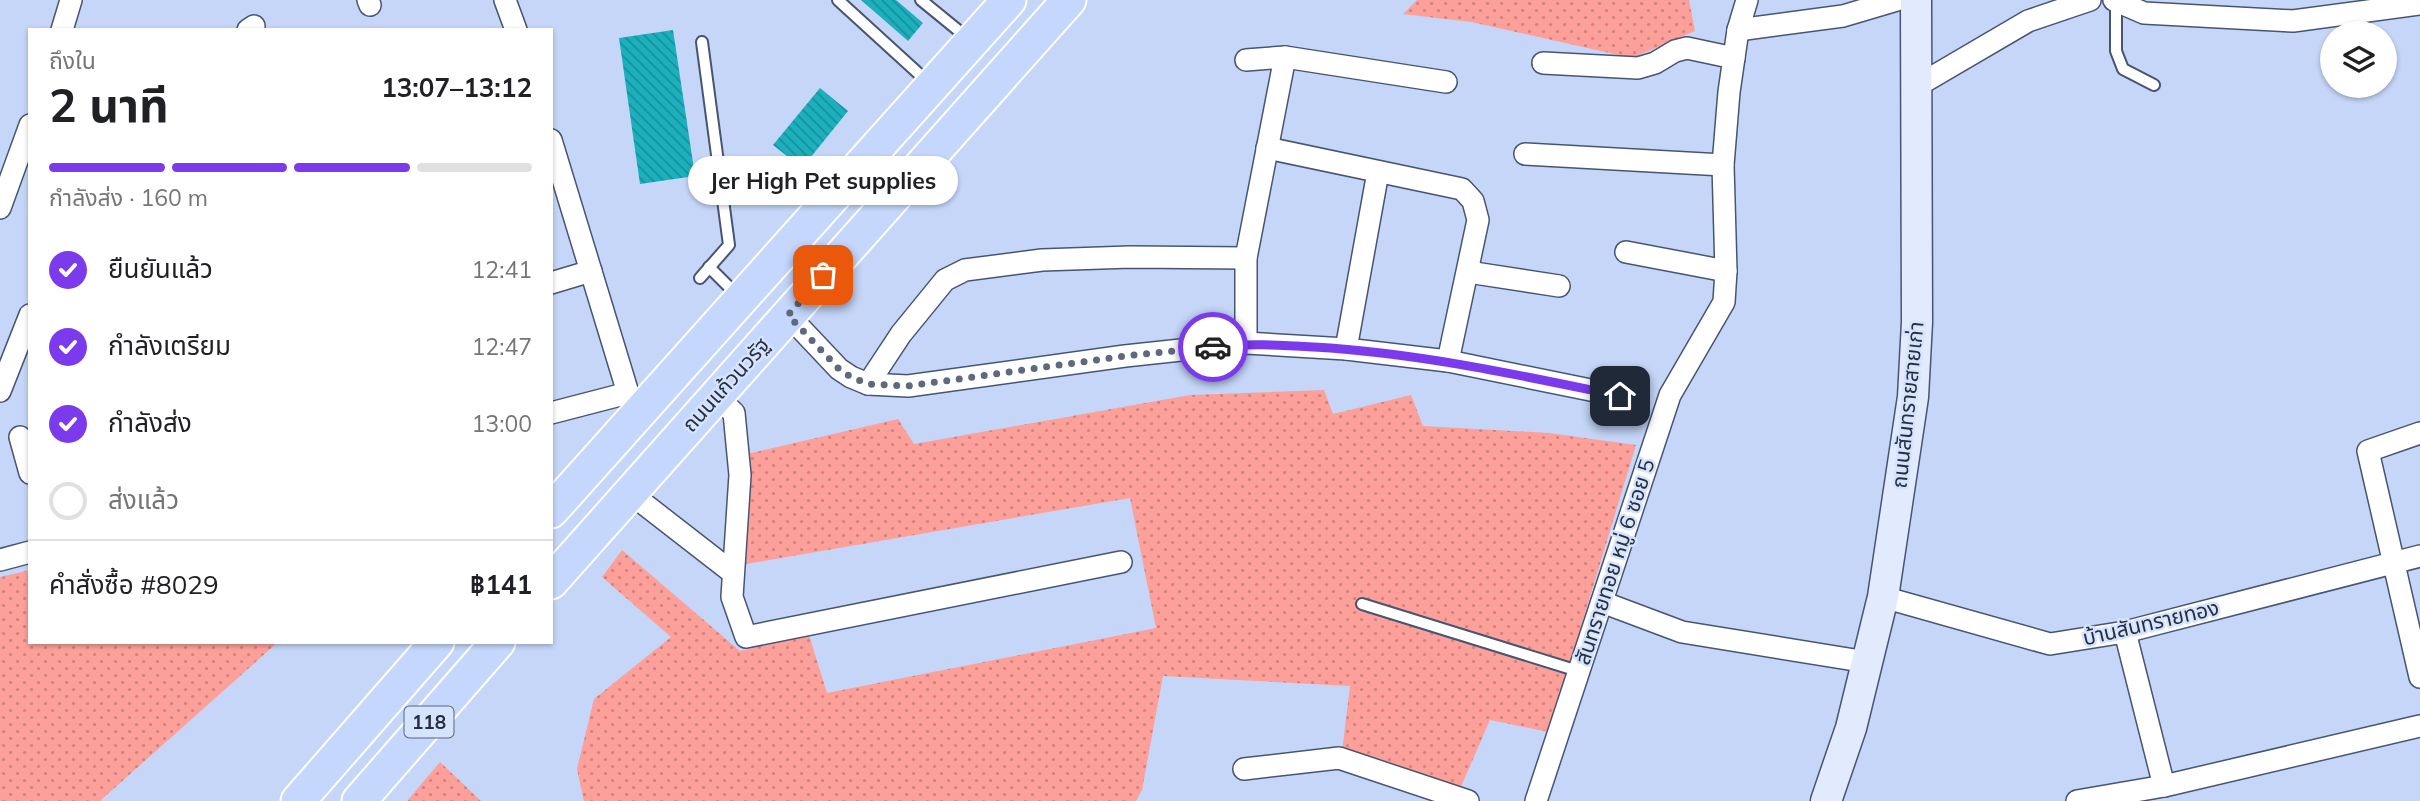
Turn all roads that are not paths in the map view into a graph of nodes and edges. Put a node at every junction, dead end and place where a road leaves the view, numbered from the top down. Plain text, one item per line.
1 (71, 0) edge
2 (505, 0) edge
3 (838, 0) edge
4 (921, 0) edge
5 (1009, 0) edge
6 (1069, 0) edge
7 (1747, 0) edge
8 (1897, 0) edge
9 (1916, 0) edge
10 (2090, 0) edge
11 (2115, 0) edge
12 (2420, 4) edge
13 (63, 28) edge
14 (515, 28) edge
15 (1738, 30) junction
16 (972, 41) junction
17 (702, 42) dead end
18 (1284, 57) junction
19 (1734, 58) junction
20 (1246, 60) dead end
21 (1544, 63) dead end
22 (1446, 82) dead end
23 (2154, 85) dead end
24 (932, 86) junction
25 (1917, 86) junction
26 (28, 131) edge
27 (553, 147) edge
28 (1267, 148) junction
29 (1525, 154) dead end
30 (1723, 165) junction
31 (1378, 172) junction
32 (0, 208) edge
33 (1626, 252) dead end
34 (1246, 258) junction
35 (709, 267) junction
36 (591, 271) junction
37 (1726, 271) junction
38 (1468, 272) junction
39 (700, 278) dead end
40 (553, 282) edge
41 (1559, 286) dead end
42 (741, 299) junction
43 (788, 315) junction
44 (28, 323) edge
45 (1246, 343) junction
46 (1346, 349) junction
47 (1448, 360) junction
48 (868, 384) junction
49 (0, 391) edge
50 (716, 396) junction
51 (1620, 396) dead end
52 (635, 400) junction
53 (553, 413) edge
54 (2420, 433) edge
55 (17, 437) edge
56 (28, 467) edge
57 (630, 493) junction
58 (553, 508) edge
59 (28, 553) edge
60 (2420, 556) edge
61 (0, 560) edge
62 (1121, 562) dead end
63 (2392, 563) junction
64 (733, 573) junction
65 (553, 580) edge
66 (1883, 597) junction
67 (1602, 601) junction
68 (1362, 604) dead end
69 (2125, 632) junction
70 (435, 644) edge
71 (496, 644) edge
72 (1867, 662) junction
73 (1578, 671) junction
74 (2420, 677) edge
75 (2420, 726) edge
76 (1244, 769) dead end
77 (2164, 786) junction
78 (298, 801) edge
79 (359, 801) edge
80 (1468, 801) edge
81 (1536, 801) edge
82 (1826, 801) edge
83 (2077, 801) edge

1 - 13 street
2 - 14 street
3 - 24 lane
4 - 16 lane
5 - 16 main road
6 - 43 main road, ถนนแก้วนวรัฐ
7 - 15 street, สันทรายทอย หมู่ 6 ซอย 5
8 - 15 street
9 - 25 main road, ถนนสันทรายสายเก่า
10 - 25 street
11 - 12 street
11 - 23 lane
15 - 19 street, สันทรายทอย หมู่ 6 ซอย 5
16 - 24 main road
17 - 35 lane
18 - 20 street
18 - 22 street
18 - 28 street
19 - 21 street
19 - 30 street, สันทรายทอย หมู่ 6 ซอย 5
24 - 42 main road
25 - 66 main road, ถนนสันทรายสายเก่า
26 - 32 street
27 - 36 street
28 - 31 street
28 - 34 street
29 - 30 street
30 - 37 street, สันทรายทอย หมู่ 6 ซอย 5
31 - 38 street
31 - 46 street
33 - 37 street
34 - 45 street
34 - 48 street
35 - 39 lane
35 - 42 lane
36 - 40 street
36 - 52 street
37 - 67 street, สันทรายทอย หมู่ 6 ซอย 5
38 - 41 street
38 - 47 street
42 - 52 main road
43 - 48 street
43 - 50 main road, ถนนแก้วนวรัฐ
44 - 49 street
45 - 46 street
45 - 48 street
46 - 47 street
47 - 51 street
50 - 57 main road, ถนนแก้วนวรัฐ
50 - 64 street
52 - 53 street
52 - 58 main road
54 - 63 street
55 - 56 street
57 - 64 street
57 - 65 main road, ถนนแก้วนวรัฐ
59 - 61 street
60 - 63 street, บ้านสันทรายทอง
62 - 64 street
63 - 69 street, บ้านสันทรายทอง
63 - 74 street
66 - 69 street, บ้านสันทรายทอง
66 - 72 main road, ถนนสันทรายสายเก่า
67 - 72 street
67 - 73 street, สันทรายทอย หมู่ 6 ซอย 5
68 - 73 lane
69 - 77 street
70 - 78 main road, 118
71 - 79 main road, 118
72 - 82 main road, ถนนสันทรายสายเก่า
73 - 81 street, สันทรายทอย หมู่ 6 ซอย 5
75 - 77 street
76 - 80 street
77 - 83 street

